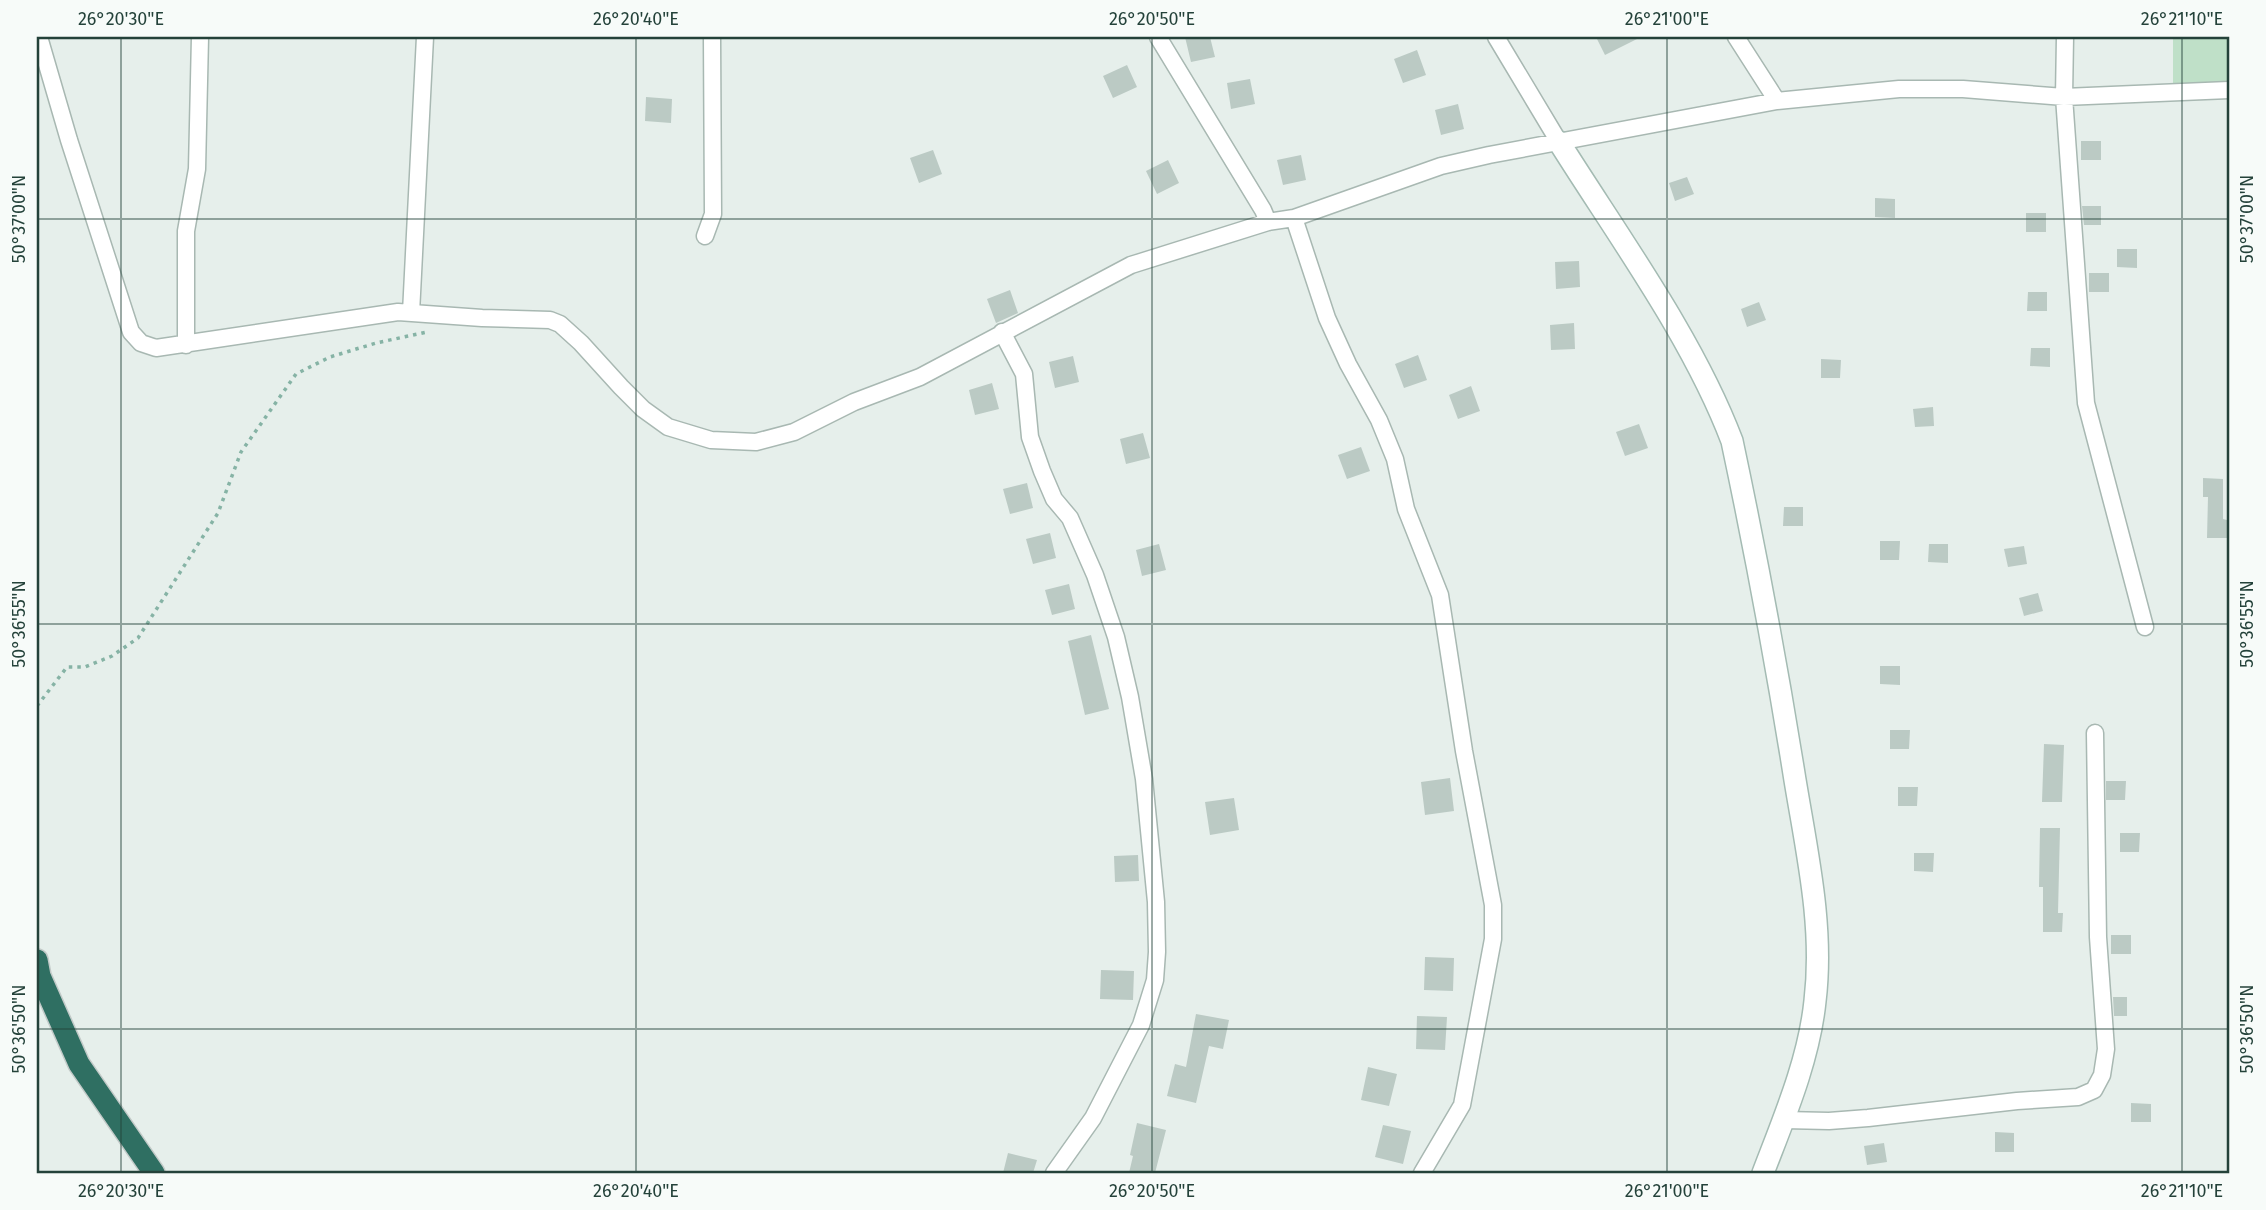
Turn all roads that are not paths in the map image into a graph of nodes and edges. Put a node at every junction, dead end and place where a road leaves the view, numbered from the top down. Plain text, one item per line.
1 (39, 37) edge
2 (200, 37) edge
3 (425, 37) edge
4 (712, 37) edge
5 (1158, 37) edge
6 (1496, 37) edge
7 (1736, 37) edge
8 (2065, 37) edge
9 (2229, 90) edge
10 (2064, 97) junction
11 (1777, 102) junction
12 (1559, 142) junction
13 (1294, 218) junction
14 (1268, 222) junction
15 (705, 236) dead end
16 (411, 313) junction
17 (1002, 331) junction
18 (186, 345) junction
19 (2145, 628) dead end
20 (2095, 733) dead end
21 (37, 960) edge
22 (1784, 1120) junction
23 (154, 1173) edge
24 (1054, 1173) edge
25 (1422, 1173) edge
26 (1763, 1173) edge

1 - 18 street
2 - 18 street
3 - 16 street
4 - 15 street
5 - 14 street
6 - 12 street
7 - 11 street
8 - 10 street
9 - 10 street
10 - 11 street
10 - 19 street
11 - 12 street
12 - 13 street
12 - 22 street
13 - 14 street
13 - 25 street
14 - 17 street
16 - 17 street
16 - 18 street
17 - 24 street
20 - 22 street
21 - 23 highway
22 - 26 street

